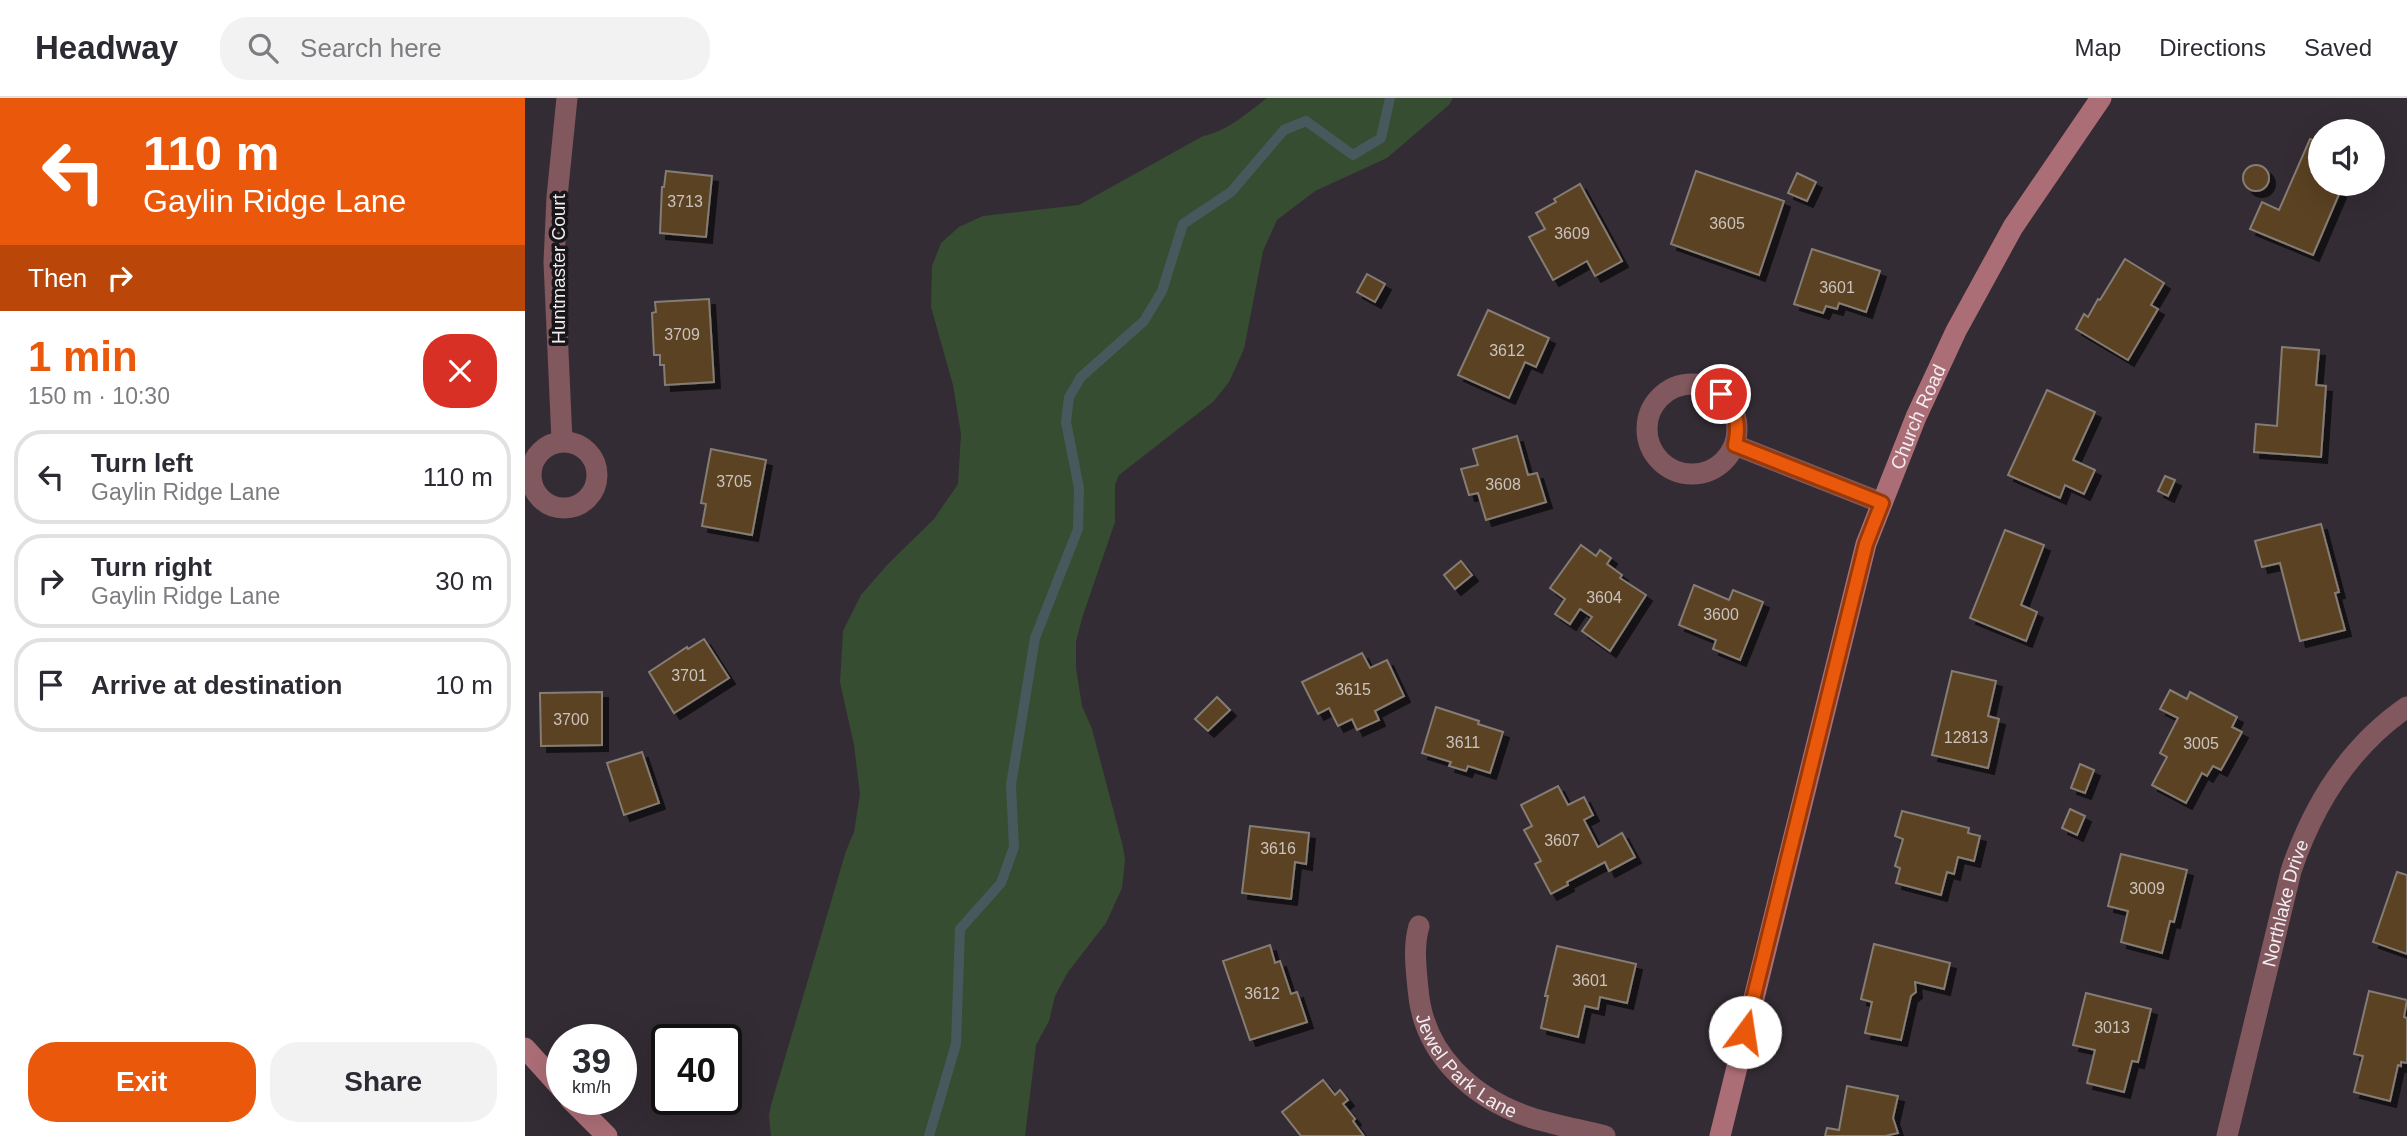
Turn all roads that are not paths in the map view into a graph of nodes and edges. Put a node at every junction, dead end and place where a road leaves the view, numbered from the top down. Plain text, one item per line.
1 (567, 98) edge
2 (2101, 98) edge
3 (562, 441) dead end
4 (1735, 445) junction
5 (1882, 503) junction
6 (2407, 707) edge
7 (1419, 926) dead end
8 (525, 1048) edge
9 (546, 1071) edge
10 (586, 1115) edge
11 (607, 1136) edge
12 (1605, 1136) edge
13 (1720, 1136) edge
14 (2227, 1136) edge

1 - 3 street, Huntmaster Court
2 - 5 street, Church Road
4 - 4 street
4 - 5 street
5 - 13 street, Church Road
6 - 14 street, Northlake Drive
7 - 12 street, Jewel Park Lane
8 - 9 street
10 - 11 street

